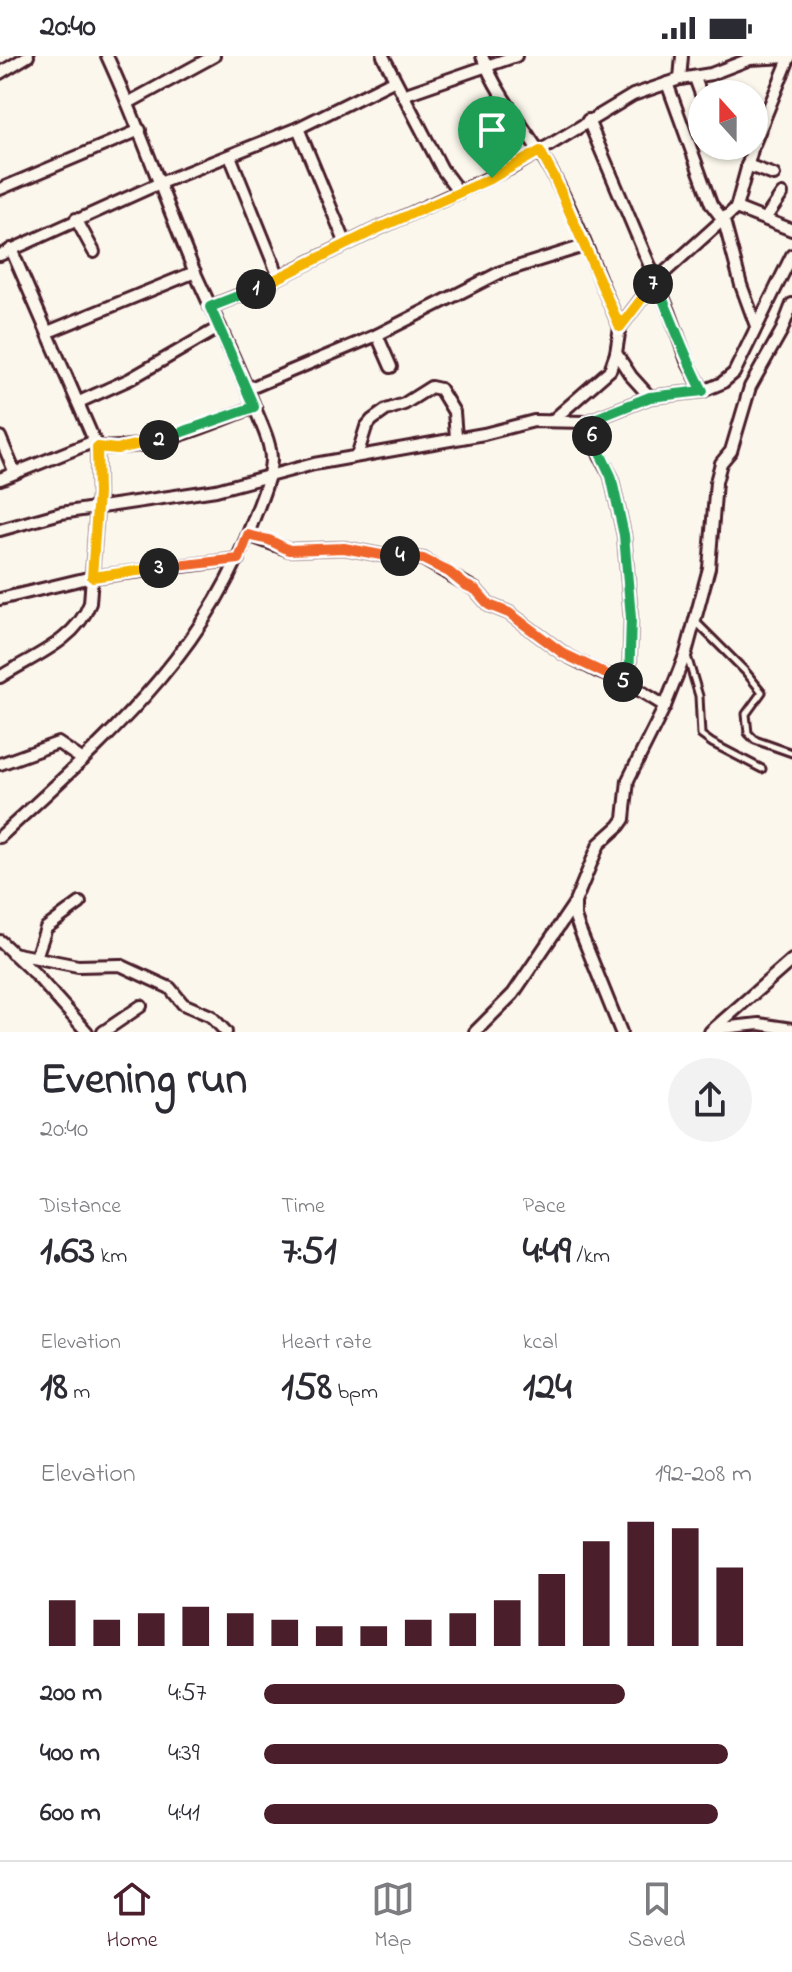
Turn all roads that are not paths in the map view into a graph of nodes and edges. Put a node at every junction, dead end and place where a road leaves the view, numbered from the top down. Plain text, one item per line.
1 (28, 56) edge
2 (107, 56) edge
3 (214, 56) edge
4 (383, 56) edge
5 (482, 56) edge
6 (516, 56) edge
7 (682, 56) edge
8 (790, 56) edge
9 (748, 58) edge
10 (487, 67) junction
11 (0, 73) edge
12 (695, 78) joint
13 (680, 79) junction
14 (395, 80) junction
15 (667, 83) junction
16 (403, 95) junction
17 (128, 103) junction
18 (768, 110) edge
19 (588, 120) junction
20 (298, 128) junction
21 (140, 130) junction
22 (540, 151) junction
23 (230, 156) junction
24 (749, 160) edge
25 (747, 165) junction
26 (774, 175) dead end
27 (160, 183) junction
28 (0, 189) edge
29 (459, 192) junction
30 (782, 194) dead end
31 (736, 208) junction
32 (76, 219) junction
33 (765, 219) junction
34 (724, 221) junction
35 (792, 230) edge
36 (346, 244) junction
37 (584, 246) junction
38 (11, 249) junction
39 (94, 252) dead end
40 (0, 255) edge
41 (792, 255) edge
42 (195, 272) junction
43 (279, 277) junction
44 (655, 281) junction
45 (792, 304) edge
46 (210, 307) junction
47 (756, 326) junction
48 (220, 327) junction
49 (620, 327) junction
50 (48, 332) junction
51 (377, 335) junction
52 (616, 353) junction
53 (391, 367) dead end
54 (248, 389) junction
55 (703, 391) junction
56 (650, 397) junction
57 (79, 402) junction
58 (254, 407) junction
59 (553, 420) junction
60 (587, 422) junction
61 (0, 437) edge
62 (456, 437) junction
63 (96, 444) junction
64 (357, 456) junction
65 (15, 473) junction
66 (268, 477) junction
67 (0, 479) edge
68 (96, 509) junction
69 (0, 530) edge
70 (248, 535) junction
71 (239, 559) junction
72 (92, 577) junction
73 (0, 599) edge
74 (695, 622) junction
75 (686, 653) junction
76 (0, 677) edge
77 (629, 684) junction
78 (665, 706) junction
79 (792, 753) edge
80 (83, 760) junction
81 (0, 764) edge
82 (762, 769) dead end
83 (0, 837) edge
84 (575, 902) junction
85 (80, 903) dead end
86 (0, 941) edge
87 (12, 953) junction
88 (36, 957) junction
89 (792, 960) edge
90 (141, 1006) dead end
91 (792, 1029) edge
92 (711, 1031) edge
93 (87, 1032) edge
94 (103, 1032) edge
95 (226, 1032) edge
96 (475, 1032) edge
97 (621, 1032) edge

1 - 11 street
2 - 17 street
3 - 17 street
4 - 14 street
5 - 10 street
6 - 10 street
7 - 13 street
8 - 9 street
8 - 18 street
9 - 12 street
10 - 16 street
10 - 22 street
12 - 13 street
13 - 15 street
14 - 16 street
14 - 20 street
15 - 19 street
15 - 34 street
16 - 29 street
17 - 21 street
19 - 22 street
19 - 44 street
20 - 23 street
20 - 36 street
21 - 27 street
21 - 28 street
22 - 29 street
22 - 37 street
23 - 27 street
23 - 43 street
24 - 25 street
25 - 26 street
25 - 31 street
27 - 32 street
27 - 42 street
29 - 36 street
30 - 33 street
31 - 33 street
31 - 34 street
32 - 38 street
32 - 39 street
33 - 35 street
34 - 44 street
34 - 47 street
36 - 43 street
37 - 49 street
37 - 51 street
38 - 40 street
38 - 50 street
41 - 47 street
42 - 46 street
42 - 50 street
43 - 46 street
44 - 49 street
44 - 55 street
45 - 74 street
46 - 48 street
47 - 55 street
48 - 54 street
48 - 57 street
49 - 52 street
50 - 57 street
51 - 53 street
51 - 54 street
52 - 56 street
52 - 59 street
54 - 58 street
55 - 56 street
56 - 60 street
57 - 63 street
58 - 63 street
58 - 66 street
59 - 60 street
59 - 62 street
60 - 77 street
61 - 65 street
62 - 64 street
62 - 64 street
63 - 65 street
63 - 68 street
64 - 66 street
65 - 67 street
66 - 68 street
66 - 70 street
68 - 69 street
68 - 72 street
70 - 71 street
70 - 77 street
71 - 72 street
71 - 80 street
72 - 73 street
72 - 76 street
74 - 75 street
74 - 79 lane
75 - 78 street
75 - 82 lane
77 - 78 street
78 - 84 street
80 - 81 street
80 - 83 street
84 - 96 street
84 - 97 street
85 - 88 street
86 - 87 street
87 - 88 street
87 - 93 street
88 - 95 street
89 - 92 street
90 - 94 street
91 - 92 street

